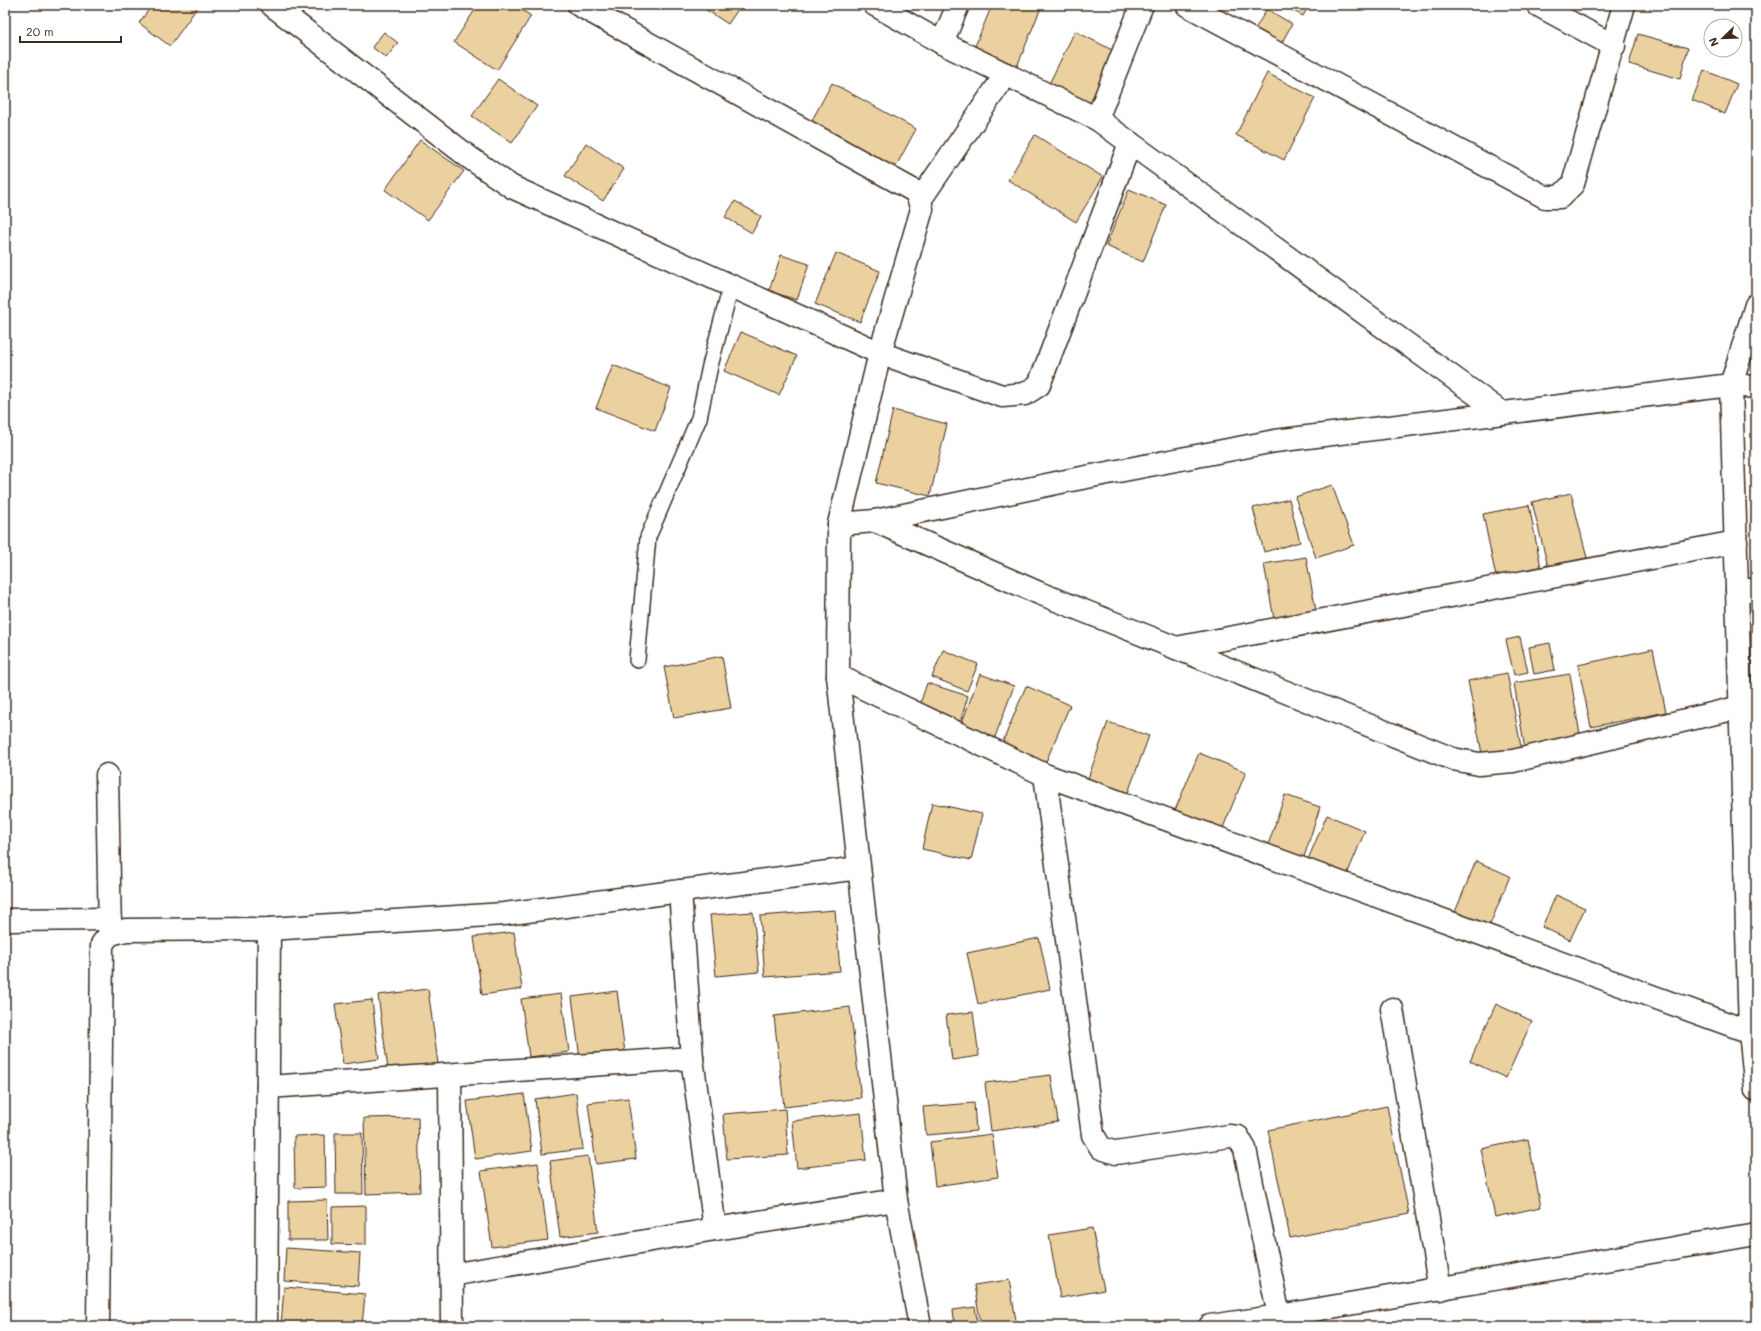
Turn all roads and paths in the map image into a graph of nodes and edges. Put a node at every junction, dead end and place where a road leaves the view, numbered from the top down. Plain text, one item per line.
1 (272, 5) edge
2 (579, 5) edge
3 (875, 5) edge
4 (958, 5) edge
5 (1142, 5) edge
6 (1187, 5) edge
7 (1538, 5) edge
8 (1624, 5) edge
9 (942, 43) junction
10 (1614, 46) junction
11 (1006, 74) junction
12 (1097, 119) junction
13 (1130, 143) junction
14 (920, 200) junction
15 (731, 286) junction
16 (1756, 305) edge
17 (880, 353) junction
18 (1731, 385) junction
19 (1756, 387) edge
20 (1502, 413) junction
21 (875, 521) junction
22 (839, 524) junction
23 (1736, 542) junction
24 (1746, 590) edge
25 (1176, 648) junction
26 (637, 660) dead end
27 (838, 676) junction
28 (1740, 707) junction
29 (107, 775) dead end
30 (1045, 775) junction
31 (859, 868) junction
32 (680, 891) junction
33 (5, 920) edge
34 (110, 926) junction
35 (269, 929) junction
36 (1392, 1009) dead end
37 (1750, 1032) junction
38 (692, 1058) junction
39 (450, 1075) junction
40 (268, 1087) junction
41 (1756, 1090) edge
42 (896, 1200) junction
43 (715, 1228) junction
44 (1756, 1234) edge
45 (451, 1276) junction
46 (1440, 1288) junction
47 (1280, 1321) edge
48 (98, 1326) edge
49 (266, 1326) edge
50 (452, 1326) edge
51 (920, 1326) edge
52 (1210, 1326) edge

1 - 15 street
2 - 14 street
3 - 9 street
4 - 9 street
5 - 12 street
6 - 10 street
7 - 10 street
8 - 10 street
9 - 11 street
11 - 12 street
11 - 14 street
12 - 13 street
13 - 17 street
13 - 20 street
14 - 17 street
15 - 17 street
15 - 26 lane
16 - 18 street
17 - 22 street
18 - 19 street
18 - 20 street
18 - 23 street
20 - 21 street
21 - 22 street
21 - 25 street
22 - 27 street
23 - 24 street
23 - 25 street
24 - 28 street
25 - 28 street
27 - 30 street
27 - 31 street
28 - 37 street
29 - 34 street
30 - 37 street
30 - 47 street
31 - 32 street
31 - 42 street
32 - 35 street
32 - 38 street
33 - 34 street
34 - 35 street
34 - 48 street
35 - 40 street
36 - 46 street
37 - 41 street
38 - 39 street
38 - 43 street
39 - 40 street
39 - 45 street
40 - 49 street
42 - 43 street
42 - 51 street
43 - 45 street
44 - 46 street
45 - 50 street
46 - 47 street
47 - 52 street

